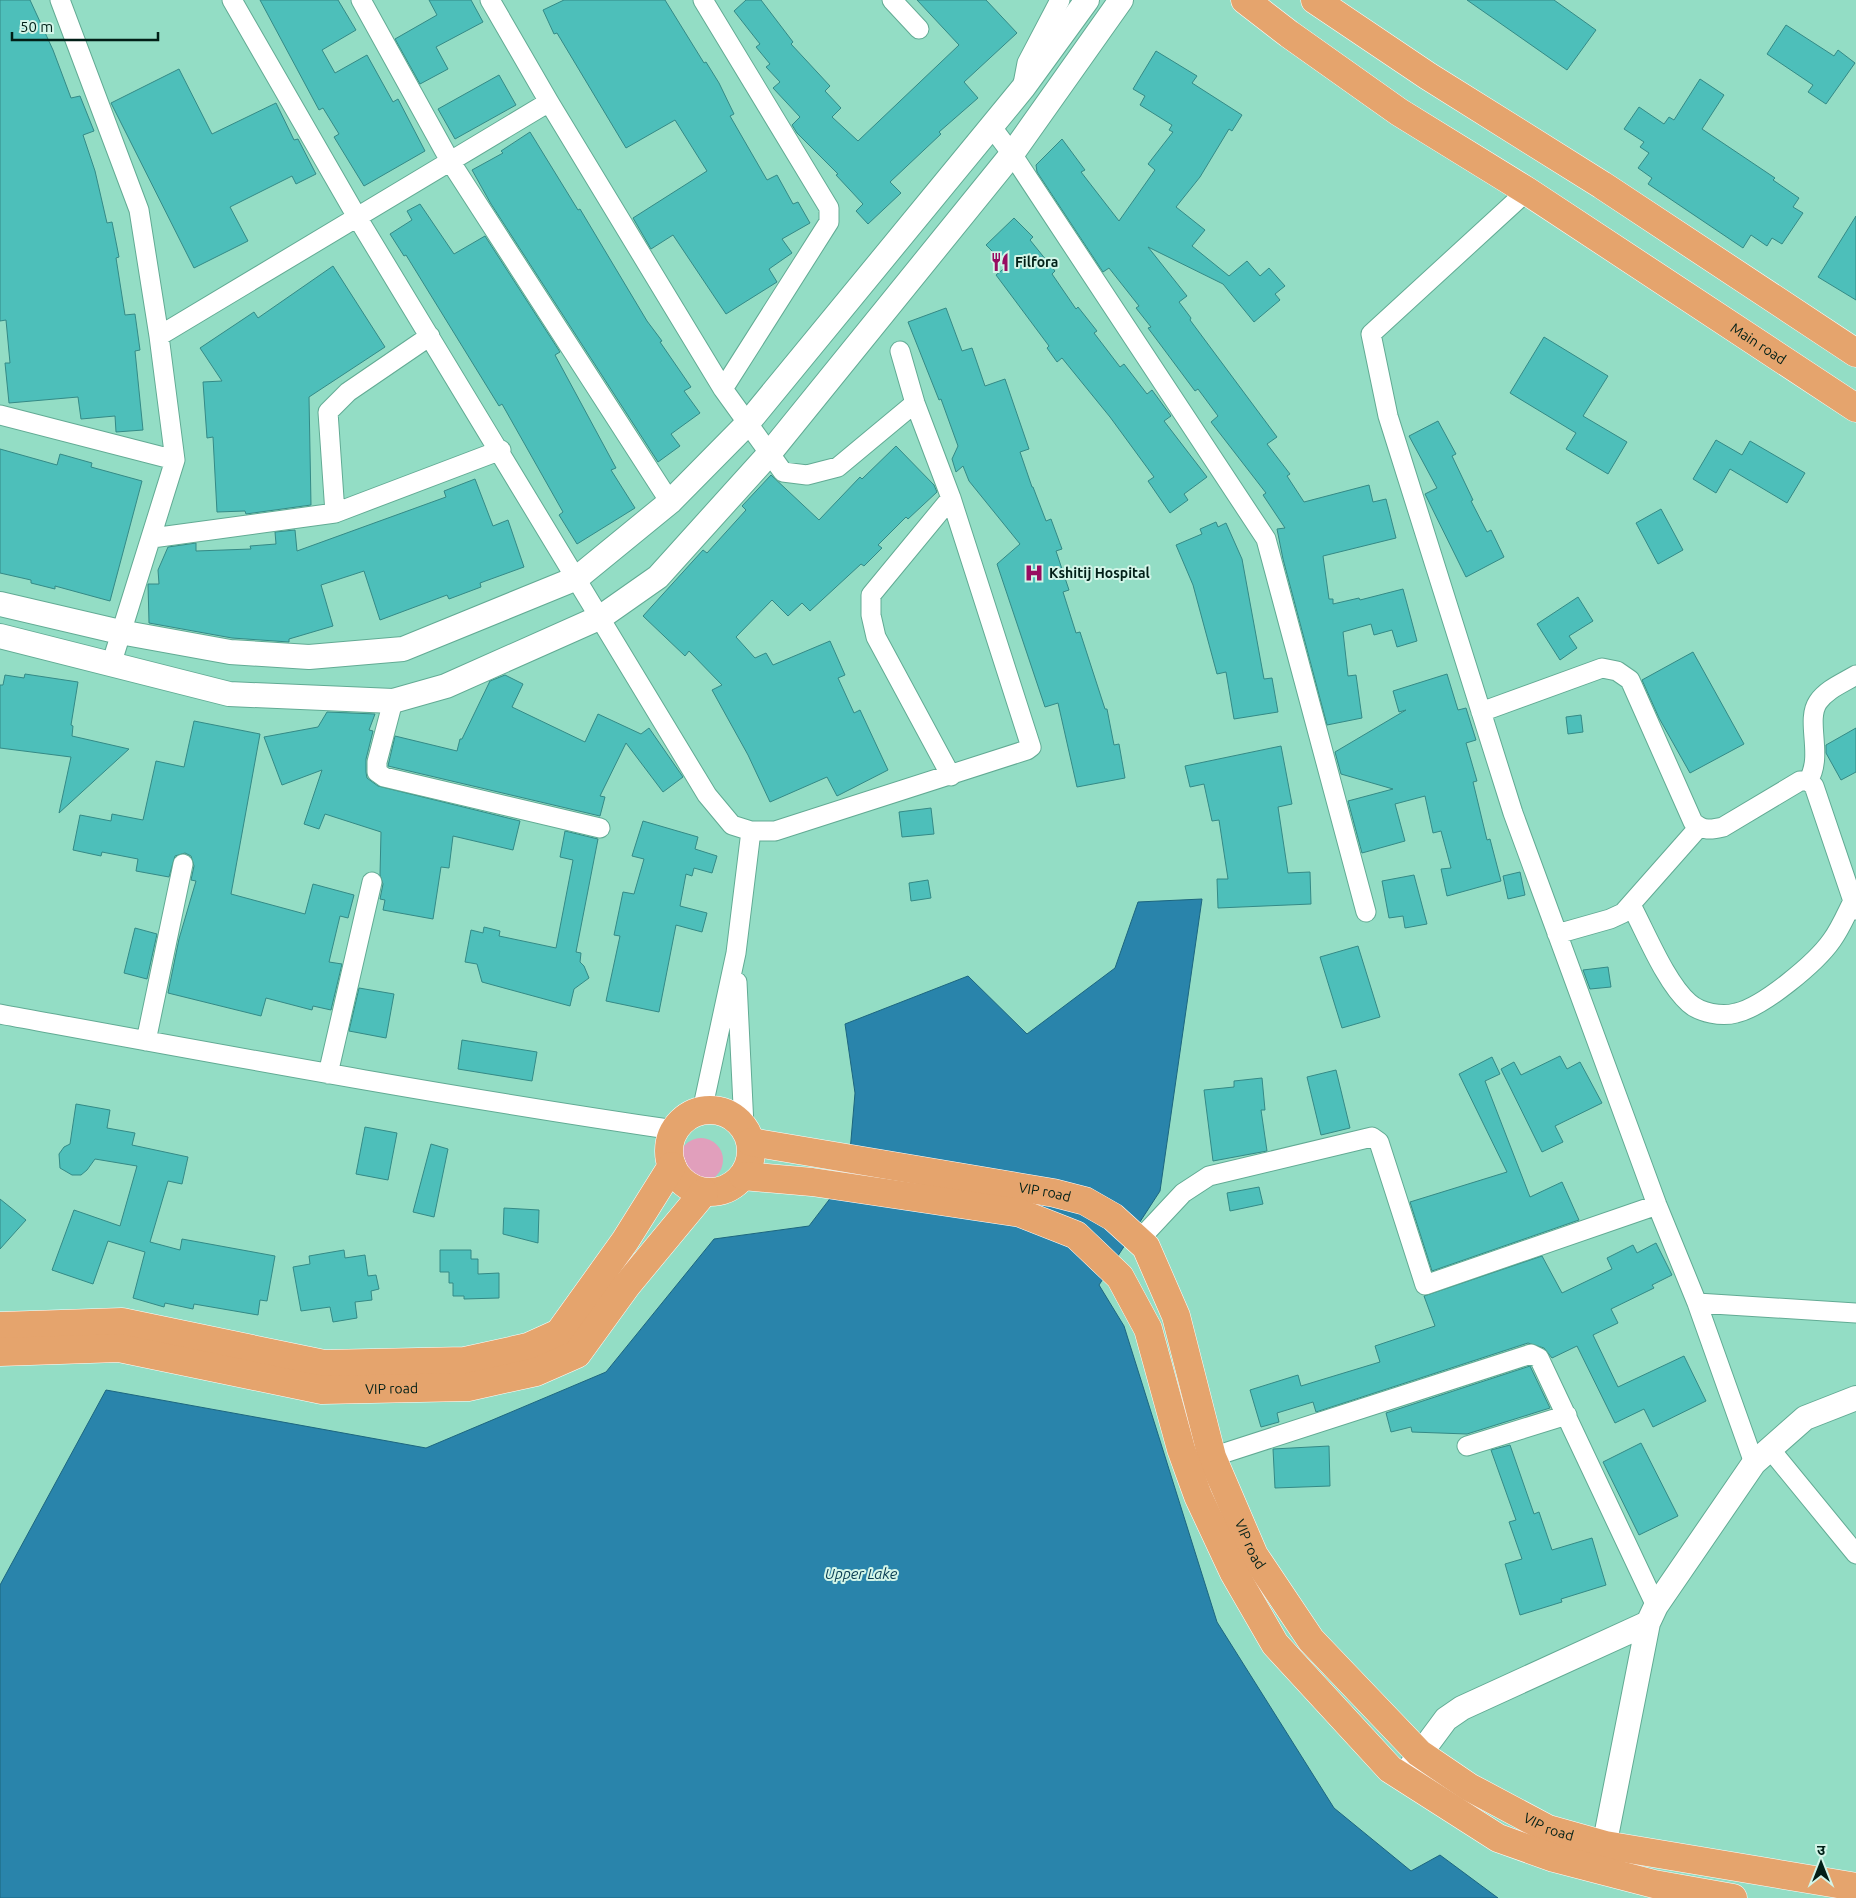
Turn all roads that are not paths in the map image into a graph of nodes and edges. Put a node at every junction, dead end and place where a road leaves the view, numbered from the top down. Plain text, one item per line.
1 (60, 0) edge
2 (232, 0) edge
3 (361, 0) edge
4 (490, 0) edge
5 (703, 0) edge
6 (892, 0) edge
7 (1060, 0) edge
8 (1087, 0) edge
9 (1121, 0) edge
10 (1245, 0) edge
11 (1315, 0) edge
12 (919, 29) dead end
13 (1023, 88) junction
14 (549, 102) junction
15 (992, 126) junction
16 (1012, 154) junction
17 (450, 160) junction
18 (1528, 191) junction
19 (357, 217) junction
20 (159, 336) junction
21 (430, 336) junction
22 (900, 352) dead end
23 (1856, 353) edge
24 (723, 389) junction
25 (915, 403) junction
26 (1856, 408) edge
27 (0, 415) edge
28 (747, 424) junction
29 (501, 450) junction
30 (769, 454) junction
31 (175, 460) junction
32 (951, 498) junction
33 (670, 502) junction
34 (335, 513) junction
35 (152, 538) junction
36 (577, 578) junction
37 (0, 604) edge
38 (601, 618) junction
39 (120, 632) junction
40 (0, 636) edge
41 (111, 665) junction
42 (1856, 675) edge
43 (393, 701) junction
44 (1481, 712) junction
45 (951, 776) junction
46 (1808, 781) junction
47 (1699, 827) junction
48 (600, 828) dead end
49 (751, 831) junction
50 (183, 864) dead end
51 (372, 882) dead end
52 (1631, 905) junction
53 (1854, 907) edge
54 (1366, 912) dead end
55 (1557, 934) junction
56 (736, 953) junction
57 (0, 1014) edge
58 (146, 1041) junction
59 (328, 1074) junction
60 (702, 1111) junction
61 (675, 1130) junction
62 (747, 1134) junction
63 (672, 1166) junction
64 (743, 1176) junction
65 (704, 1192) junction
66 (1657, 1205) junction
67 (1137, 1238) junction
68 (1697, 1303) junction
69 (1856, 1313) edge
70 (0, 1326) edge
71 (0, 1352) edge
72 (1856, 1398) edge
73 (1567, 1415) junction
74 (1467, 1446) dead end
75 (1762, 1456) junction
76 (1212, 1457) junction
77 (1856, 1554) edge
78 (1652, 1614) junction
79 (1419, 1753) junction
80 (1402, 1777) junction
81 (1602, 1857) junction
82 (1856, 1887) edge
83 (1733, 1898) edge

1 - 20 street
2 - 19 street
3 - 17 street
4 - 14 street
5 - 24 street
6 - 12 street
7 - 13 street
8 - 13 street
9 - 16 street
10 - 18 main road, Main road
11 - 23 main road
13 - 15 street
14 - 17 street
14 - 24 street
15 - 16 street
15 - 28 street
16 - 30 street
16 - 54 street
17 - 19 street
17 - 33 street
18 - 26 main road, Main road
18 - 44 street
19 - 20 street
19 - 21 street
20 - 31 street
21 - 29 street
21 - 34 street
22 - 25 street
24 - 28 street
25 - 30 street
25 - 32 street
27 - 31 street
28 - 30 street
28 - 33 street
29 - 34 street
29 - 36 street
30 - 38 street
31 - 35 street
32 - 45 street
32 - 45 street
33 - 36 street
34 - 35 street
35 - 39 street
36 - 38 street
36 - 39 street
37 - 39 street
38 - 43 street
38 - 49 street
39 - 41 street
40 - 41 street
41 - 43 street
42 - 46 street
43 - 48 street
44 - 47 street
44 - 55 street
45 - 49 street
46 - 47 street
46 - 53 street
47 - 52 street
49 - 56 street
50 - 58 street
51 - 59 street
52 - 53 street
52 - 55 street
55 - 66 street
56 - 60 street
56 - 62 street
57 - 58 street
58 - 59 street
59 - 61 street
60 - 61 main road
60 - 62 main road, VIP road
61 - 63 main road
62 - 64 main road
62 - 67 main road, VIP road
63 - 65 main road
63 - 70 main road, VIP road
64 - 65 main road
64 - 80 main road, VIP road
65 - 71 main road, VIP road
66 - 67 street
66 - 68 street
67 - 76 main road, VIP road
68 - 69 street
68 - 75 street
72 - 75 street
73 - 74 street
73 - 76 street
73 - 78 street
75 - 77 street
75 - 78 street
76 - 79 main road, VIP road
78 - 79 street
78 - 81 street
79 - 80 street
79 - 81 main road, VIP road
80 - 81 main road, VIP road
81 - 82 main road, VIP road
81 - 83 main road, VIP road

